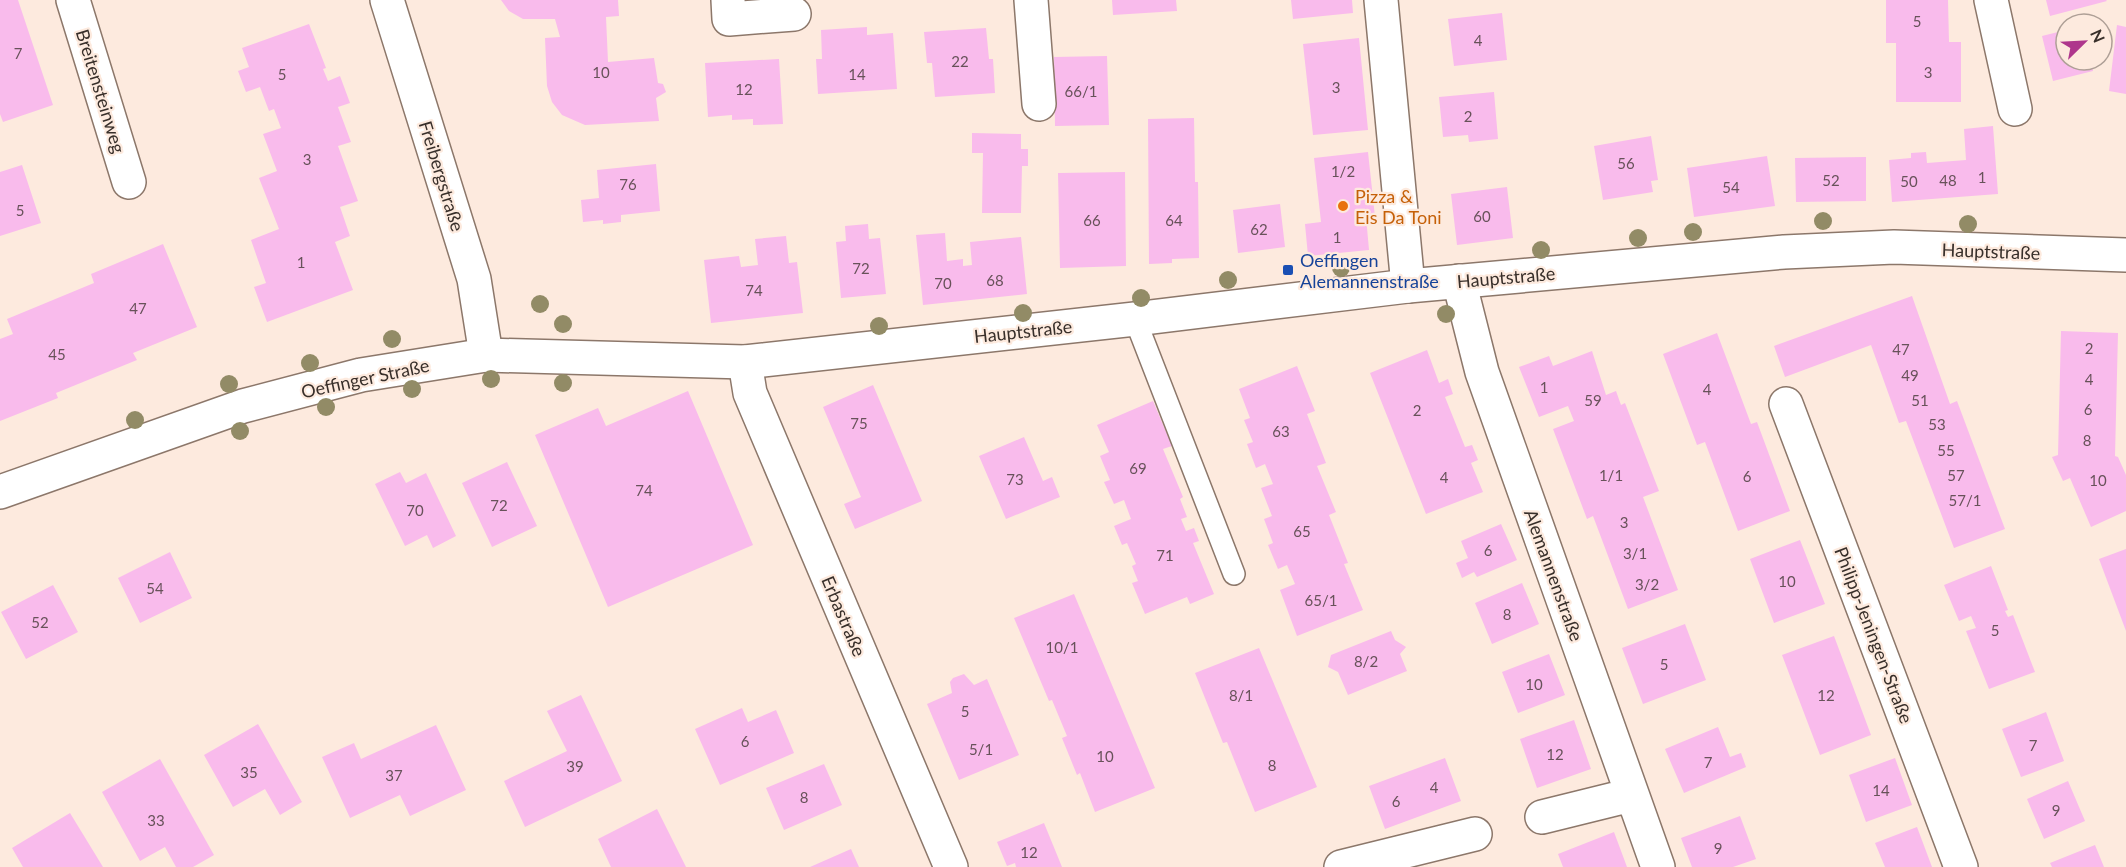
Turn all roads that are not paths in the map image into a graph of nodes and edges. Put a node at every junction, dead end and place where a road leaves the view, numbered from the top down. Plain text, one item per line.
1 (73, 0) edge
2 (387, 0) edge
3 (728, 0) edge
4 (1031, 0) edge
5 (1381, 0) edge
6 (1991, 0) edge
7 (794, 14) dead end
8 (1039, 104) dead end
9 (2015, 109) dead end
10 (129, 182) dead end
11 (2126, 255) edge
12 (1460, 281) junction
13 (1408, 286) junction
14 (1135, 319) junction
15 (486, 355) junction
16 (745, 362) junction
17 (1786, 404) dead end
18 (0, 492) edge
19 (1234, 574) dead end
20 (1631, 795) junction
21 (1542, 817) dead end
22 (1475, 834) dead end
23 (1345, 866) edge
24 (951, 867) edge
25 (1658, 867) edge
26 (1961, 867) edge

1 - 10 street, Breitensteinweg
2 - 15 street, Freibergstraße
3 - 7 street
4 - 8 street
5 - 13 street
6 - 9 street
11 - 12 street, Hauptstraße
12 - 13 street, Hauptstraße
12 - 20 street, Alemannenstraße
13 - 14 street, Hauptstraße
14 - 16 street, Hauptstraße
14 - 19 lane
15 - 16 street, Oeffinger Straße
15 - 18 street, Oeffinger Straße
16 - 24 street, Erbastraße
17 - 26 street, Philipp-Jeningen-Straße
20 - 21 street
20 - 25 street, Alemannenstraße
22 - 23 street

